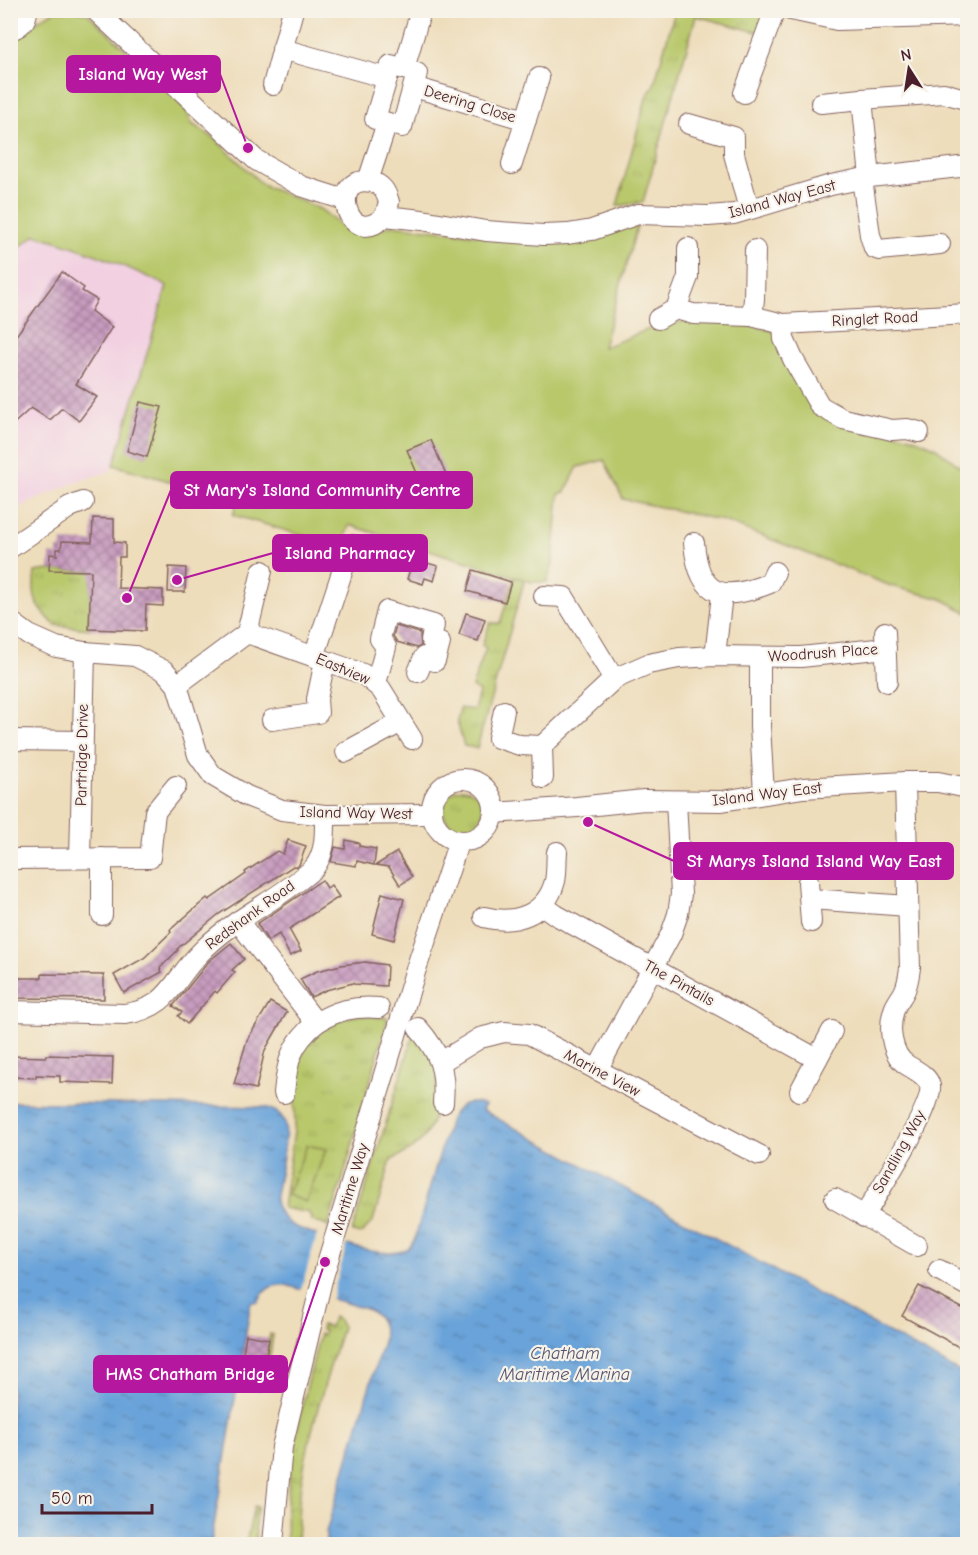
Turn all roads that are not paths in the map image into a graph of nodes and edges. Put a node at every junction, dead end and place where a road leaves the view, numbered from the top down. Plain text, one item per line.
1 (27, 10) edge
2 (95, 10) edge
3 (293, 10) edge
4 (421, 10) edge
5 (775, 10) edge
6 (791, 10) edge
7 (968, 16) edge
8 (10, 30) edge
9 (282, 49) junction
10 (402, 78) junction
11 (539, 78) dead end
12 (273, 85) dead end
13 (744, 93) dead end
14 (862, 99) junction
15 (968, 100) edge
16 (821, 103) dead end
17 (526, 120) junction
18 (387, 123) junction
19 (689, 124) dead end
20 (512, 164) dead end
21 (968, 166) edge
22 (866, 178) junction
23 (368, 181) junction
24 (345, 200) junction
25 (749, 209) junction
26 (385, 216) junction
27 (940, 244) dead end
28 (688, 248) dead end
29 (755, 250) dead end
30 (676, 309) junction
31 (968, 314) edge
32 (752, 316) junction
33 (658, 319) dead end
34 (783, 324) junction
35 (919, 432) dead end
36 (83, 502) dead end
37 (694, 543) dead end
38 (10, 548) edge
39 (370, 549) dead end
40 (262, 571) dead end
41 (776, 572) dead end
42 (722, 594) junction
43 (544, 596) dead end
44 (10, 621) edge
45 (247, 633) junction
46 (85, 652) junction
47 (715, 656) junction
48 (760, 657) junction
49 (320, 659) junction
50 (418, 672) dead end
51 (614, 679) junction
52 (887, 682) dead end
53 (376, 683) junction
54 (177, 685) junction
55 (504, 711) dead end
56 (272, 720) dead end
57 (401, 722) junction
58 (412, 739) dead end
59 (10, 740) edge
60 (82, 741) junction
61 (542, 746) junction
62 (346, 752) dead end
63 (543, 778) dead end
64 (905, 782) junction
65 (176, 786) dead end
66 (968, 788) edge
67 (764, 794) junction
68 (676, 801) junction
69 (494, 813) junction
70 (432, 814) junction
71 (325, 815) junction
72 (459, 841) junction
73 (557, 852) dead end
74 (81, 858) junction
75 (102, 858) junction
76 (10, 859) edge
77 (542, 905) junction
78 (908, 906) junction
79 (102, 915) dead end
80 (484, 917) dead end
81 (238, 921) junction
82 (811, 922) dead end
83 (653, 968) junction
84 (379, 1008) dead end
85 (10, 1011) edge
86 (316, 1023) junction
87 (418, 1028) dead end
88 (832, 1030) dead end
89 (817, 1059) junction
90 (441, 1062) junction
91 (597, 1070) junction
92 (800, 1091) dead end
93 (284, 1093) dead end
94 (443, 1103) dead end
95 (759, 1155) dead end
96 (835, 1199) dead end
97 (864, 1217) junction
98 (917, 1246) dead end
99 (939, 1270) dead end
100 (968, 1286) edge
101 (273, 1545) edge

1 - 8 street
2 - 24 street
3 - 9 street
4 - 10 street
5 - 13 street
6 - 7 street
9 - 10 street, Deering Close
9 - 12 street
10 - 17 street, Deering Close
10 - 18 street
10 - 18 street
11 - 17 street, Deering Close
14 - 15 street
14 - 16 street
14 - 22 street
17 - 20 street, Deering Close
18 - 23 street
19 - 25 street
21 - 22 street, Island Way East
22 - 25 street, Island Way East
22 - 27 street
23 - 24 street
23 - 26 street
24 - 26 street, Island Way East
25 - 26 street, Island Way East
28 - 30 street
29 - 32 street
30 - 32 street, Ringlet Road
30 - 33 street
31 - 34 street, Ringlet Road
32 - 34 street, Ringlet Road
34 - 35 street
36 - 38 street
37 - 42 street
39 - 49 street
40 - 45 street
41 - 42 street
42 - 47 street
43 - 51 street
44 - 46 street
45 - 49 street, Eastview
45 - 54 street
46 - 54 street
46 - 60 street, Partridge Drive
47 - 48 street, Woodrush Place
47 - 51 street, Woodrush Place
48 - 52 street, Woodrush Place
48 - 67 street, Woodrush Place
49 - 53 street, Eastview
49 - 56 street
50 - 53 street
51 - 61 street, Woodrush Place
53 - 57 street, Eastview
54 - 71 street, Island Way West
55 - 61 street
57 - 58 street, Eastview
57 - 62 street
59 - 60 street
60 - 74 street, Partridge Drive
61 - 63 street
64 - 66 street, Island Way East
64 - 67 street, Island Way East
64 - 78 street, Sandling Way
65 - 75 street
67 - 68 street, Island Way East
68 - 69 street, Island Way East
68 - 83 street
69 - 70 street
69 - 72 street
70 - 71 street, Island Way West
70 - 72 street
71 - 81 street, Redshank Road
72 - 101 street, Maritime Way
73 - 77 street
74 - 75 street
74 - 76 street
75 - 79 street
77 - 80 street
77 - 83 street, The Pintails
78 - 82 street
78 - 97 street, Sandling Way
81 - 85 street, Redshank Road
81 - 86 street
83 - 89 street, The Pintails
83 - 91 street
84 - 86 street
86 - 93 street
87 - 90 street
88 - 89 street
89 - 92 street
90 - 91 street, Marine View
90 - 94 street
91 - 95 street, Marine View
96 - 97 street
97 - 98 street
99 - 100 street

